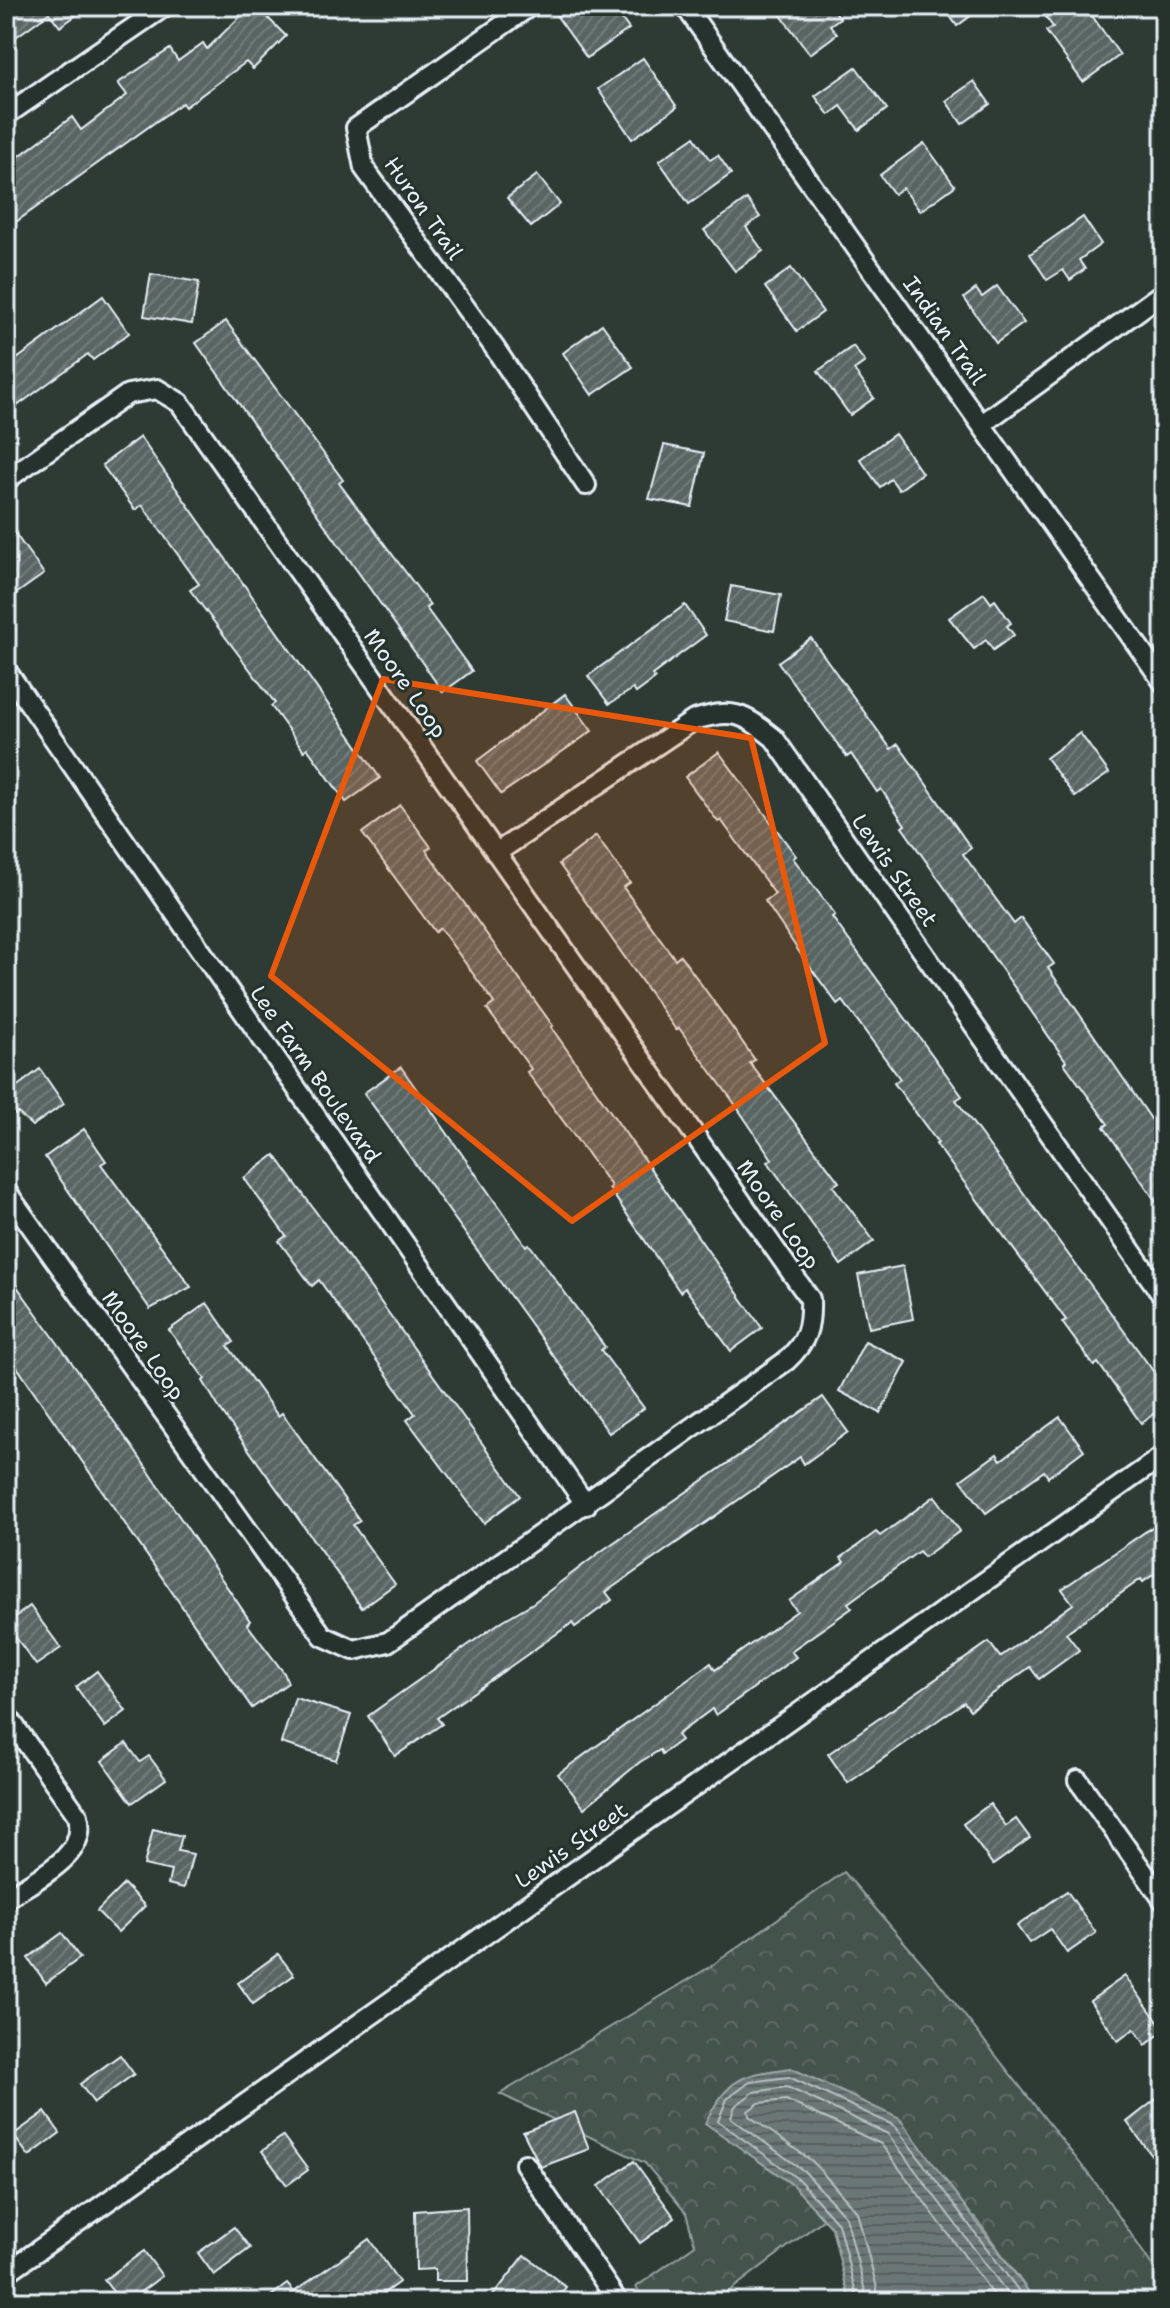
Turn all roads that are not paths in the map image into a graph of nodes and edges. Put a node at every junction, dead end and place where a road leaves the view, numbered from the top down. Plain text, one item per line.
1 (165, 6) edge
2 (530, 6) edge
3 (685, 6) edge
4 (6, 115) edge
5 (1164, 292) edge
6 (982, 424) junction
7 (6, 480) edge
8 (586, 485) dead end
9 (6, 670) edge
10 (1164, 683) edge
11 (496, 853) junction
12 (6, 1191) edge
13 (1164, 1298) edge
14 (1164, 1455) edge
15 (586, 1505) junction
16 (6, 1714) edge
17 (1078, 1780) dead end
18 (6, 1899) edge
19 (1164, 1901) edge
20 (525, 2164) dead end
21 (6, 2273) edge
22 (618, 2302) edge

1 - 4 street
2 - 8 street, Huron Trail
3 - 6 street, Indian Trail
5 - 6 street
6 - 10 street, Indian Trail
7 - 11 street, Moore Loop
9 - 15 street, Lee Farm Boulevard
11 - 13 street, Lewis Street
11 - 15 street, Moore Loop
12 - 15 street, Moore Loop
14 - 21 street, Lewis Street
16 - 18 street
17 - 19 street
20 - 22 street

